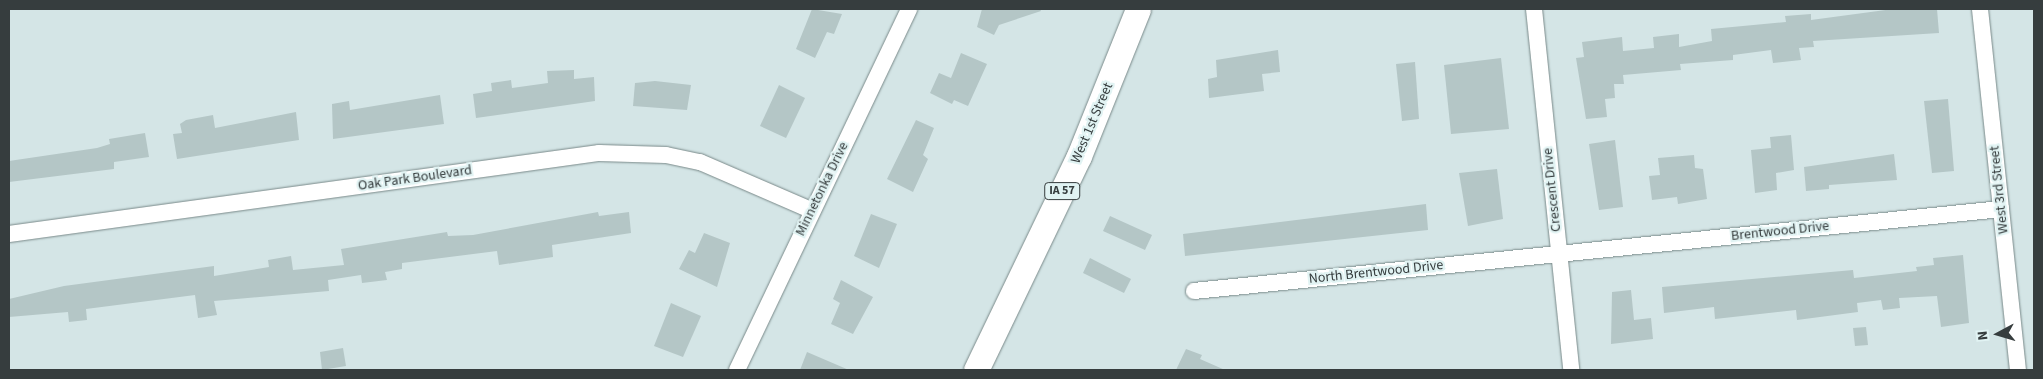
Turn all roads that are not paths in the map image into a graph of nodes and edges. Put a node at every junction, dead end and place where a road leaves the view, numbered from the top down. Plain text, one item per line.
1 (909, 9) edge
2 (1138, 9) edge
3 (1534, 9) edge
4 (1980, 9) edge
5 (2001, 209) junction
6 (812, 210) junction
7 (9, 234) edge
8 (1559, 253) junction
9 (1194, 290) dead end
10 (737, 370) edge
11 (976, 370) edge
12 (1571, 370) edge
13 (2018, 370) edge

1 - 6 street, Minnetonka Drive
2 - 11 main road, West 1st Street / IA 57
3 - 8 street, Crescent Drive
4 - 5 street, West 3rd Street
5 - 8 street, Brentwood Drive
5 - 13 street, West 3rd Street
6 - 7 street, Oak Park Boulevard
6 - 10 street, Minnetonka Drive
8 - 9 street, North Brentwood Drive
8 - 12 street, Crescent Drive

